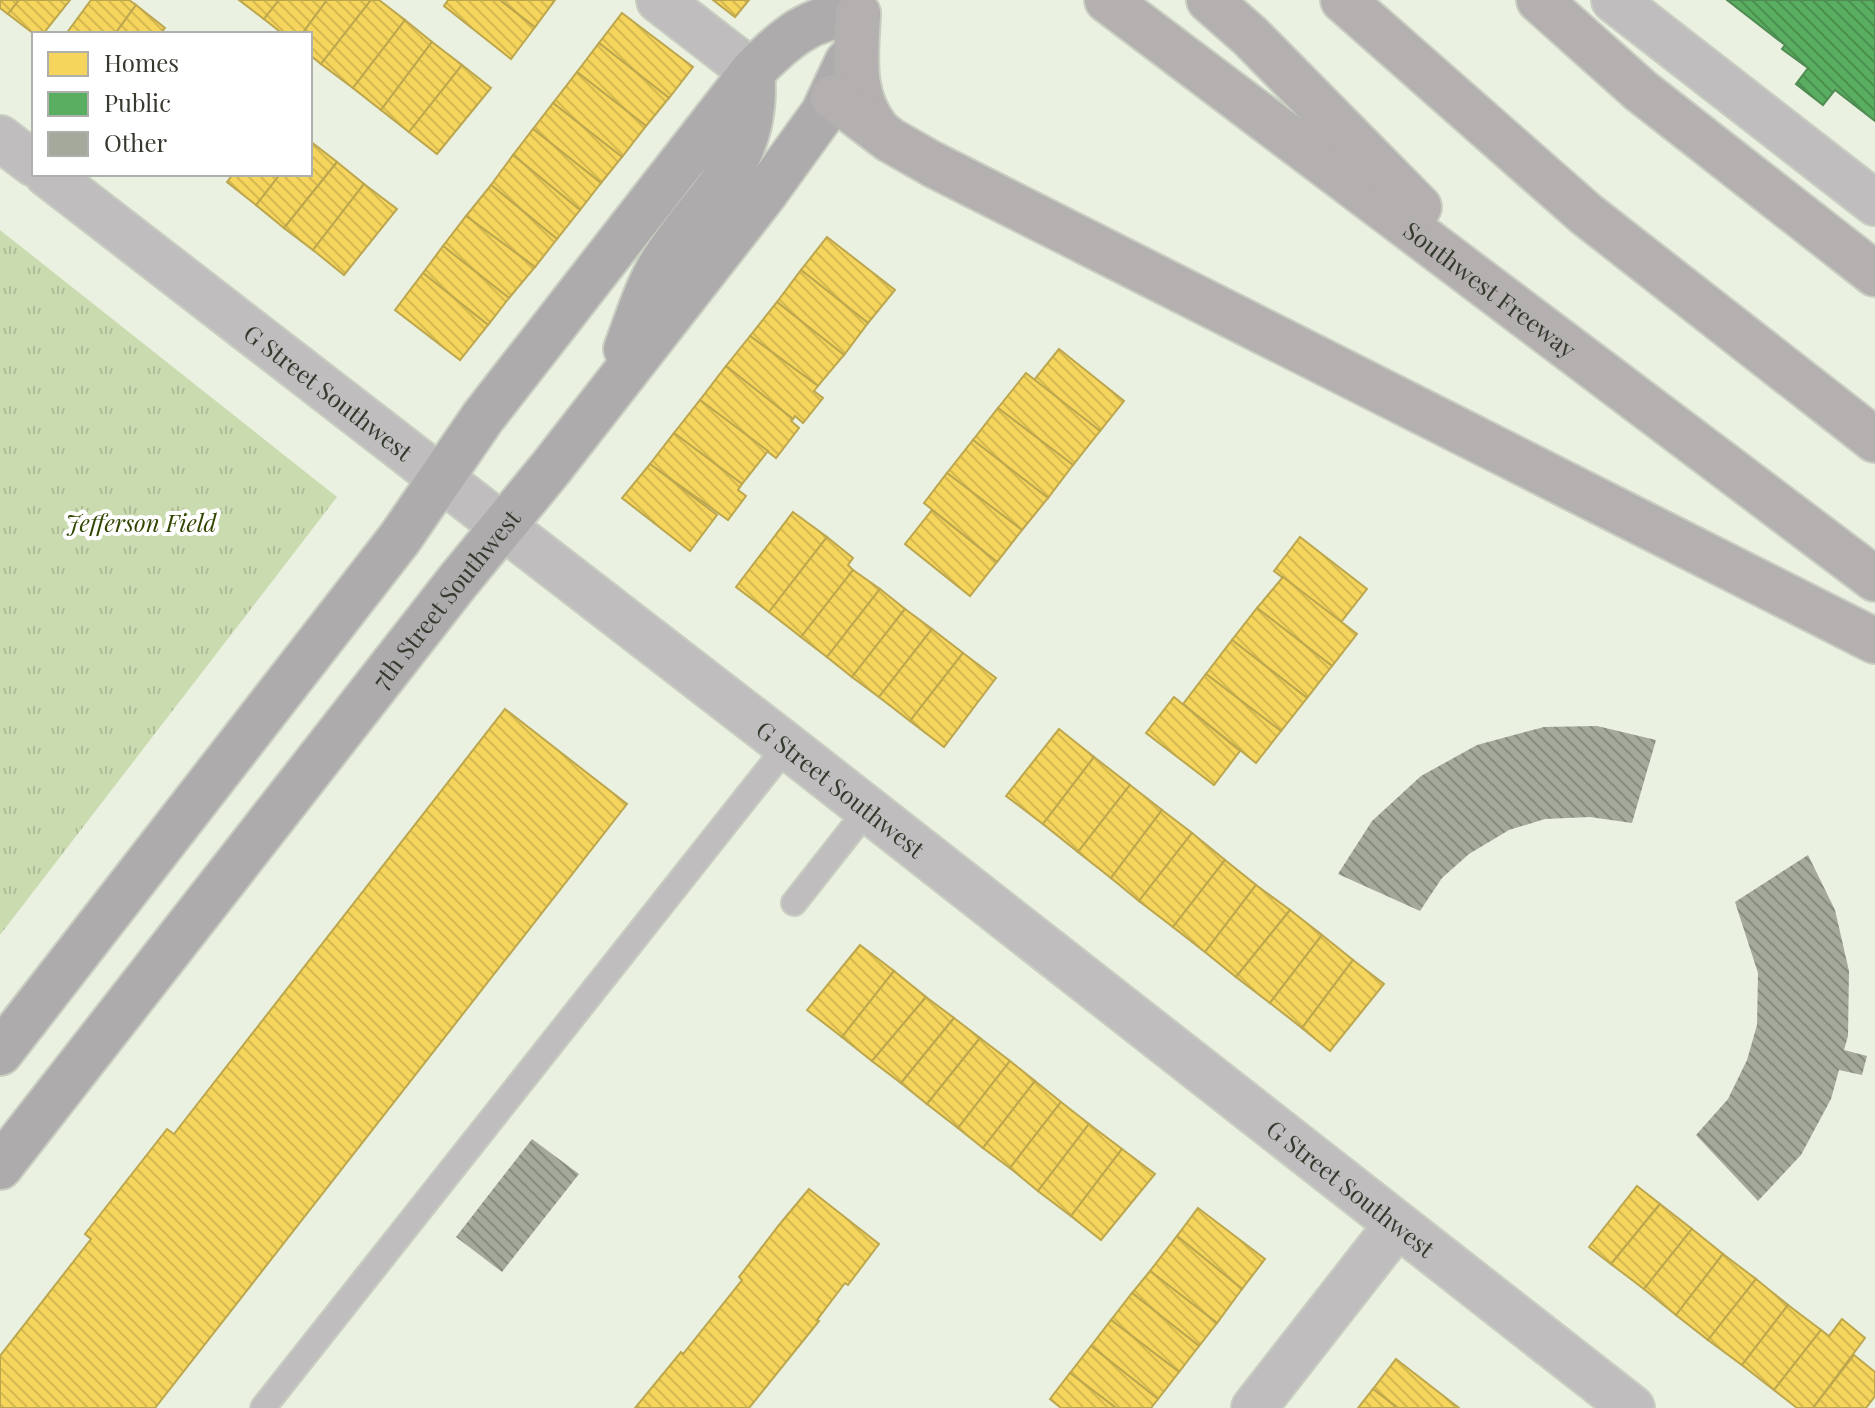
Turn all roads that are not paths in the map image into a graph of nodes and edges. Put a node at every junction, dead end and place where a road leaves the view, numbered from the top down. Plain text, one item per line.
1 (659, 0) edge
2 (1107, 0) edge
3 (1209, 0) edge
4 (1343, 0) edge
5 (1539, 0) edge
6 (1614, 0) edge
7 (864, 7) edge
8 (752, 72) junction
9 (833, 97) junction
10 (879, 130) junction
11 (0, 138) edge
12 (32, 162) edge
13 (50, 176) edge
14 (1875, 203) edge
15 (1875, 274) edge
16 (1534, 323) junction
17 (609, 392) junction
18 (1875, 440) edge
19 (442, 479) junction
20 (502, 526) junction
21 (1875, 579) edge
22 (1875, 641) edge
23 (787, 746) junction
24 (868, 809) junction
25 (794, 903) dead end
26 (0, 1052) edge
27 (0, 1167) edge
28 (1397, 1225) junction
29 (263, 1408) edge
30 (1254, 1408) edge
31 (1632, 1408) edge

1 - 8 street
2 - 16 highway, Southwest Freeway
3 - 16 highway
4 - 18 highway
5 - 15 highway
6 - 14 street
7 - 8 main road
7 - 9 main road, 7th Street Southwest
7 - 10 highway
8 - 17 main road
8 - 19 main road
9 - 10 highway
9 - 17 main road, 7th Street Southwest
10 - 22 highway
11 - 12 street
13 - 19 street, G Street Southwest
16 - 21 highway, Southwest Freeway
17 - 20 main road, 7th Street Southwest
19 - 20 street, G Street Southwest
19 - 26 main road
20 - 23 street, G Street Southwest
20 - 27 main road, 7th Street Southwest
23 - 24 street, G Street Southwest
23 - 29 lane
24 - 25 lane
24 - 28 street, G Street Southwest
28 - 30 street
28 - 31 street, G Street Southwest

